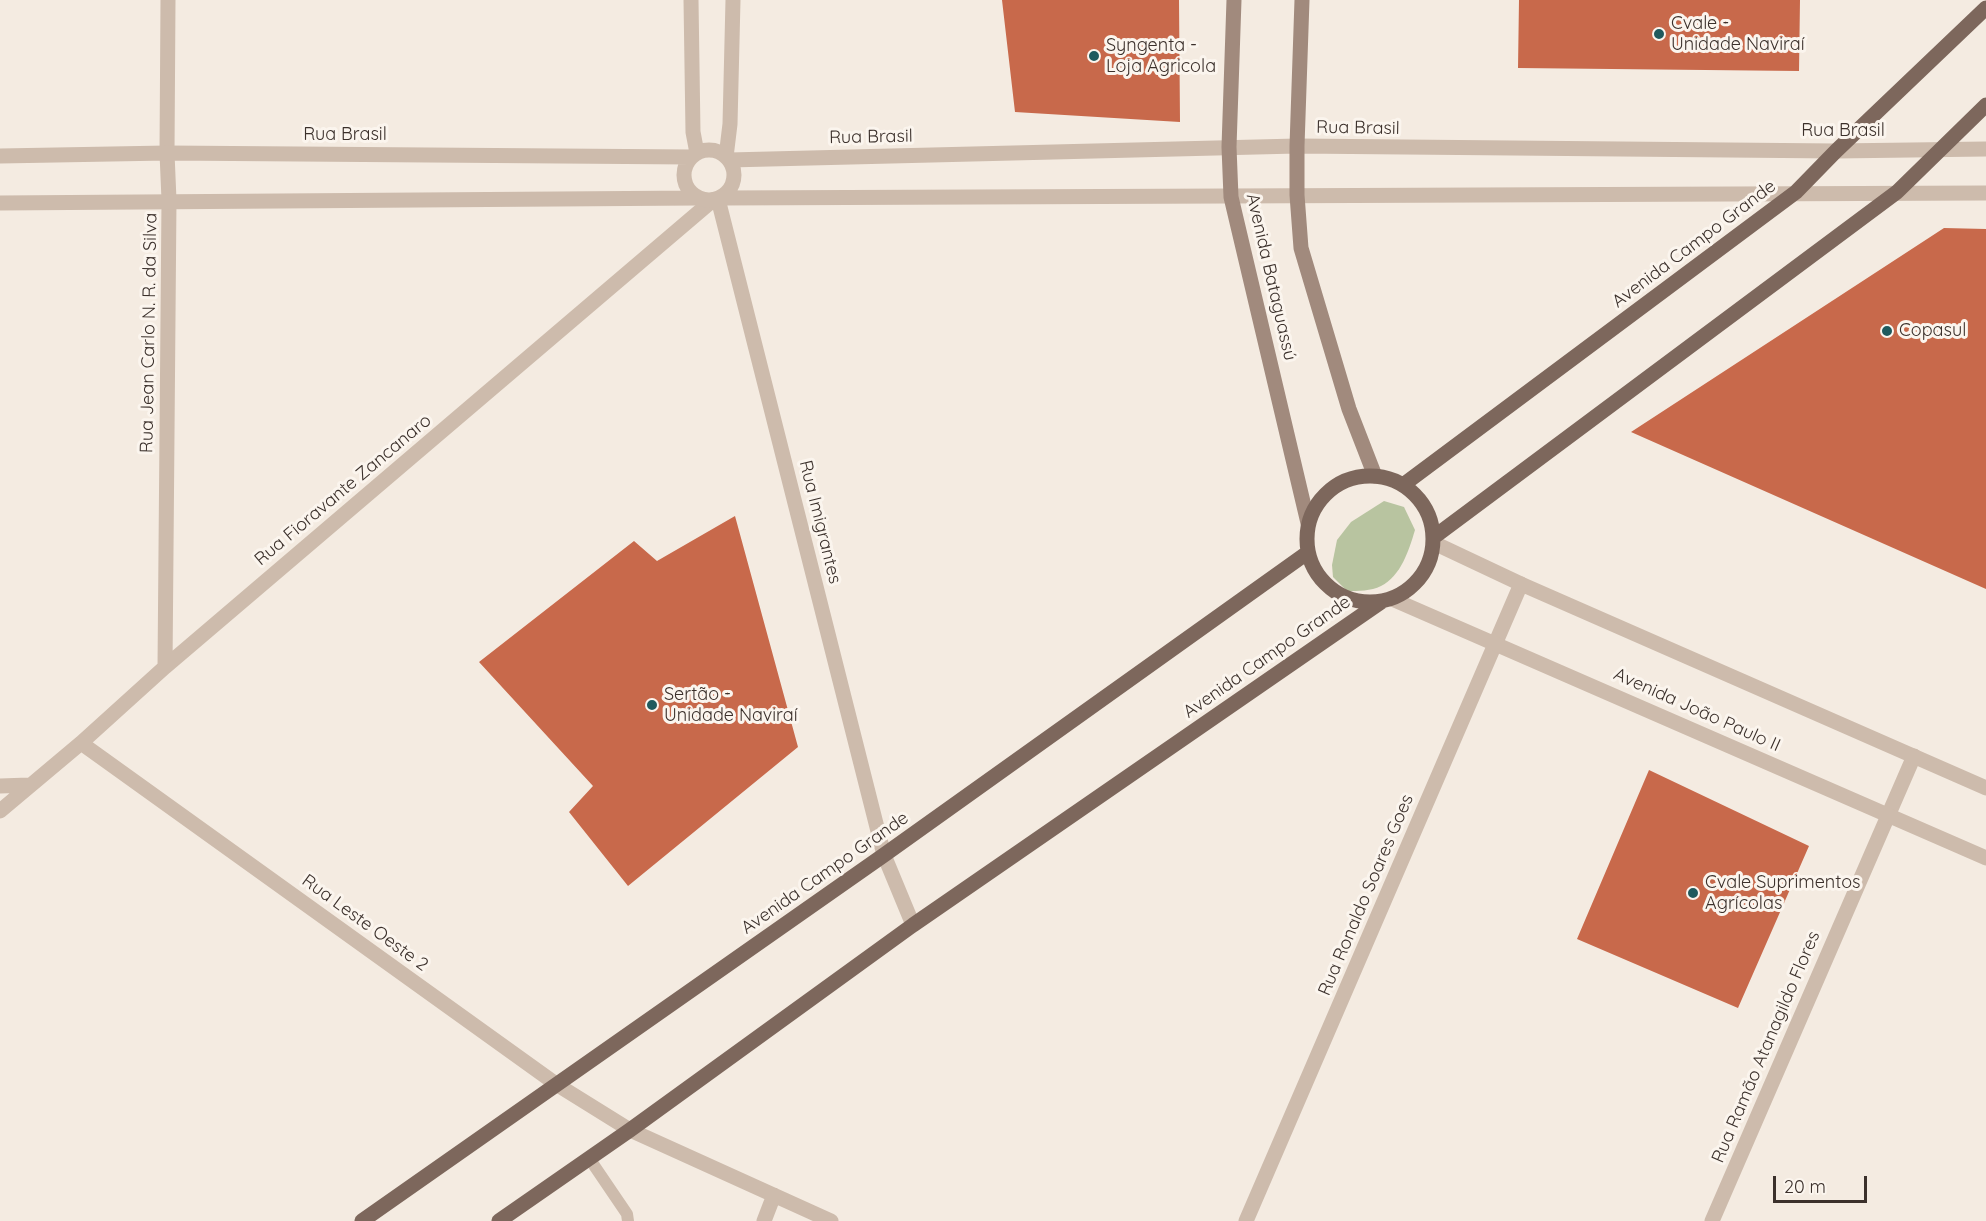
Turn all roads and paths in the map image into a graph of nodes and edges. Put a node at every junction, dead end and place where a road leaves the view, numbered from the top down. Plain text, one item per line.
1 (168, 0) edge
2 (692, 0) edge
3 (733, 0) edge
4 (1234, 0) edge
5 (1302, 0) edge
6 (1986, 8) edge
7 (1986, 105) edge
8 (1229, 147) junction
9 (1297, 147) junction
10 (1986, 149) edge
11 (1938, 150) junction
12 (1836, 151) junction
13 (167, 153) junction
14 (694, 155) junction
15 (0, 156) edge
16 (728, 158) junction
17 (1796, 192) junction
18 (1897, 192) junction
19 (1986, 193) edge
20 (1297, 195) junction
21 (1231, 197) junction
22 (697, 198) junction
23 (717, 199) junction
24 (170, 200) junction
25 (0, 203) edge
26 (1375, 476) junction
27 (1403, 485) junction
28 (1308, 523) junction
29 (1434, 540) junction
30 (1307, 553) junction
31 (1521, 584) junction
32 (1387, 601) junction
33 (1495, 644) junction
34 (165, 667) junction
35 (81, 743) junction
36 (1914, 756) junction
37 (29, 785) junction
38 (0, 786) edge
39 (1986, 788) edge
40 (0, 811) edge
41 (1888, 815) junction
42 (884, 855) junction
43 (1986, 858) edge
44 (913, 925) junction
45 (556, 1084) junction
46 (630, 1130) junction
47 (589, 1158) junction
48 (774, 1195) junction
49 (362, 1221) edge
50 (499, 1221) edge
51 (627, 1221) edge
52 (764, 1221) edge
53 (831, 1221) edge
54 (1246, 1221) edge
55 (1712, 1221) edge

1 - 13 street, Rua Jean Carlo N. R. da Silva
2 - 14 street
3 - 16 street
4 - 8 main road, Avenida Bataguassú
5 - 9 main road, Avenida Bataguassú
6 - 12 main road, Avenida Campo Grande
7 - 11 main road
8 - 9 street, Rua Brasil
8 - 16 street, Rua Brasil
8 - 21 main road, Avenida Bataguassú
9 - 12 street, Rua Brasil
9 - 20 main road, Avenida Bataguassú
10 - 11 street, Rua Brasil
11 - 12 street, Rua Brasil
11 - 18 main road
12 - 17 main road, Avenida Campo Grande
13 - 14 street, Rua Brasil
13 - 15 street, Rua Brasil
13 - 24 street, Rua Jean Carlo N. R. da Silva
14 - 16 street
14 - 22 street
16 - 23 street
17 - 18 street
17 - 20 street
17 - 27 main road, Avenida Campo Grande
18 - 19 street
18 - 29 main road
20 - 21 street
20 - 26 main road, Avenida Bataguassú
21 - 23 street
21 - 28 main road, Avenida Bataguassú
22 - 23 street
22 - 24 street
23 - 34 street, Rua Fioravante Zancanaro
23 - 42 street, Rua Imigrantes
24 - 25 street
24 - 34 street, Rua Jean Carlo N. R. da Silva
26 - 27 main road
26 - 28 main road
27 - 29 main road
28 - 30 main road
29 - 31 street
29 - 32 main road
30 - 32 main road
30 - 42 main road, Avenida Campo Grande
31 - 33 street, Rua Ronaldo Soares Goes
31 - 36 street
32 - 33 street, Avenida João Paulo II
32 - 44 main road, Avenida Campo Grande
33 - 41 street, Avenida João Paulo II
33 - 54 street, Rua Ronaldo Soares Goes
34 - 35 street, Rua Fioravante Zancanaro
35 - 37 street, Rua Fioravante Zancanaro
35 - 45 street, Rua Leste Oeste 2
36 - 39 street
36 - 41 street, Rua Ramão Atanagildo Flores
37 - 38 street
37 - 40 street, Rua Fioravante Zancanaro
41 - 43 street, Avenida João Paulo II
41 - 55 street, Rua Ramão Atanagildo Flores
42 - 44 street, Rua Imigrantes
42 - 45 main road, Avenida Campo Grande
44 - 46 main road, Avenida Campo Grande
45 - 46 street, Rua Leste Oeste 2
45 - 49 main road, Avenida Campo Grande
46 - 47 main road, Avenida Campo Grande
46 - 48 street, Rua Leste Oeste 2
47 - 50 main road, Avenida Campo Grande
47 - 51 lane
48 - 52 street
48 - 53 street, Rua Leste Oeste 2

